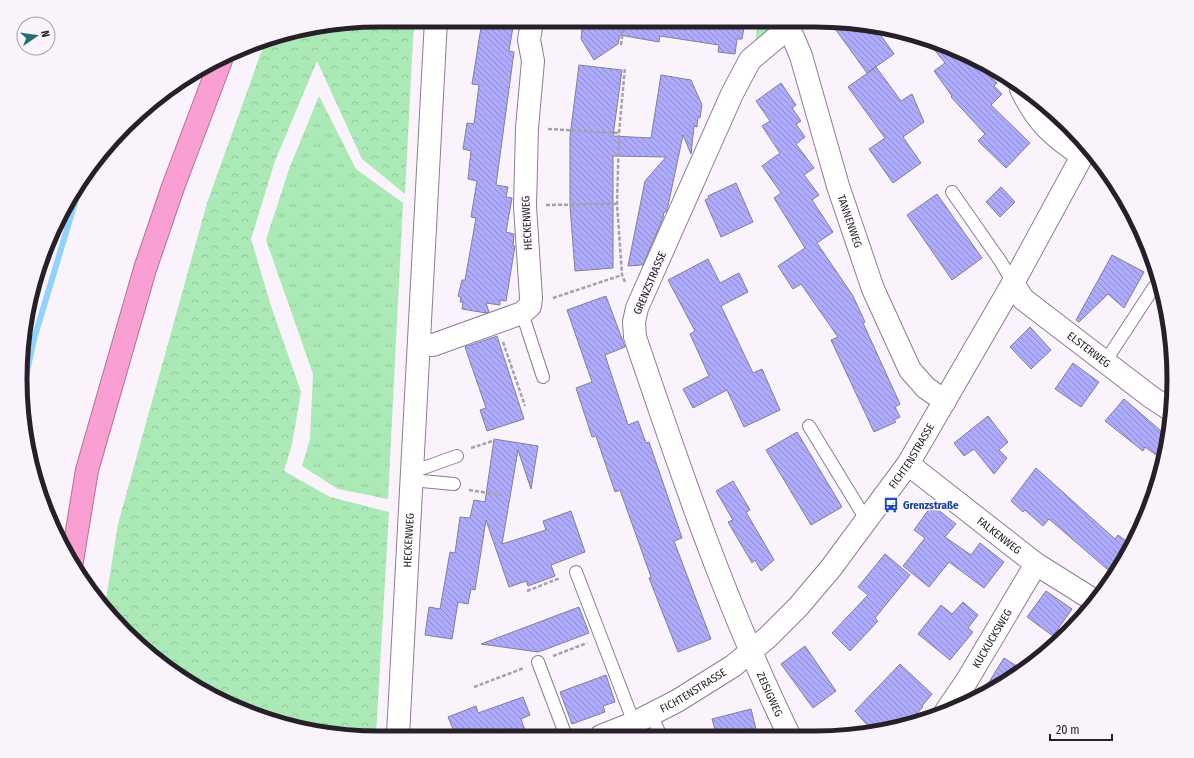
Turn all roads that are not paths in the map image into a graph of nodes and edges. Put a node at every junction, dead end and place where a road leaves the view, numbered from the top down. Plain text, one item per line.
1 (436, 27) edge
2 (531, 27) edge
3 (786, 27) edge
4 (789, 27) edge
5 (219, 65) edge
6 (1026, 98) edge
7 (1082, 150) edge
8 (1084, 152) edge
9 (952, 192) dead end
10 (1013, 284) junction
11 (1154, 287) dead end
12 (526, 310) junction
13 (419, 344) junction
14 (1105, 362) junction
15 (543, 377) dead end
16 (945, 401) junction
17 (1166, 407) edge
18 (809, 426) dead end
19 (457, 456) road end
20 (908, 464) junction
21 (412, 476) junction
22 (454, 484) road end
23 (867, 521) junction
24 (73, 554) edge
25 (1036, 564) junction
26 (576, 572) dead end
27 (1090, 598) edge
28 (751, 652) junction
29 (538, 662) dead end
30 (951, 703) edge
31 (642, 719) junction
32 (398, 731) edge
33 (564, 731) edge
34 (613, 731) edge
35 (655, 731) edge
36 (787, 731) edge

1 - 13 street, HECKENWEG
2 - 12 street, HECKENWEG
3 - 28 street, GRENZSTRASSE
4 - 16 street, TANNENWEG
5 - 24 highway
6 - 7 street
8 - 10 street, FICHTENSTRASSE
9 - 10 lane
10 - 14 street, ELSTERWEG
10 - 16 street, FICHTENSTRASSE
11 - 14 lane
12 - 13 street
12 - 15 lane
13 - 21 street, HECKENWEG
14 - 17 street, ELSTERWEG
16 - 20 street, FICHTENSTRASSE
18 - 23 lane
19 - 21 lane
20 - 23 street, FICHTENSTRASSE
20 - 25 street, FALKENWEG
21 - 22 lane
21 - 32 street, HECKENWEG
23 - 28 street, FICHTENSTRASSE
25 - 27 street, FALKENWEG
25 - 30 street, KUCKUCKSWEG
26 - 31 lane
28 - 31 street, FICHTENSTRASSE
28 - 36 street, ZEISIGWEG
29 - 33 lane
31 - 34 street, FICHTENSTRASSE
31 - 35 lane

